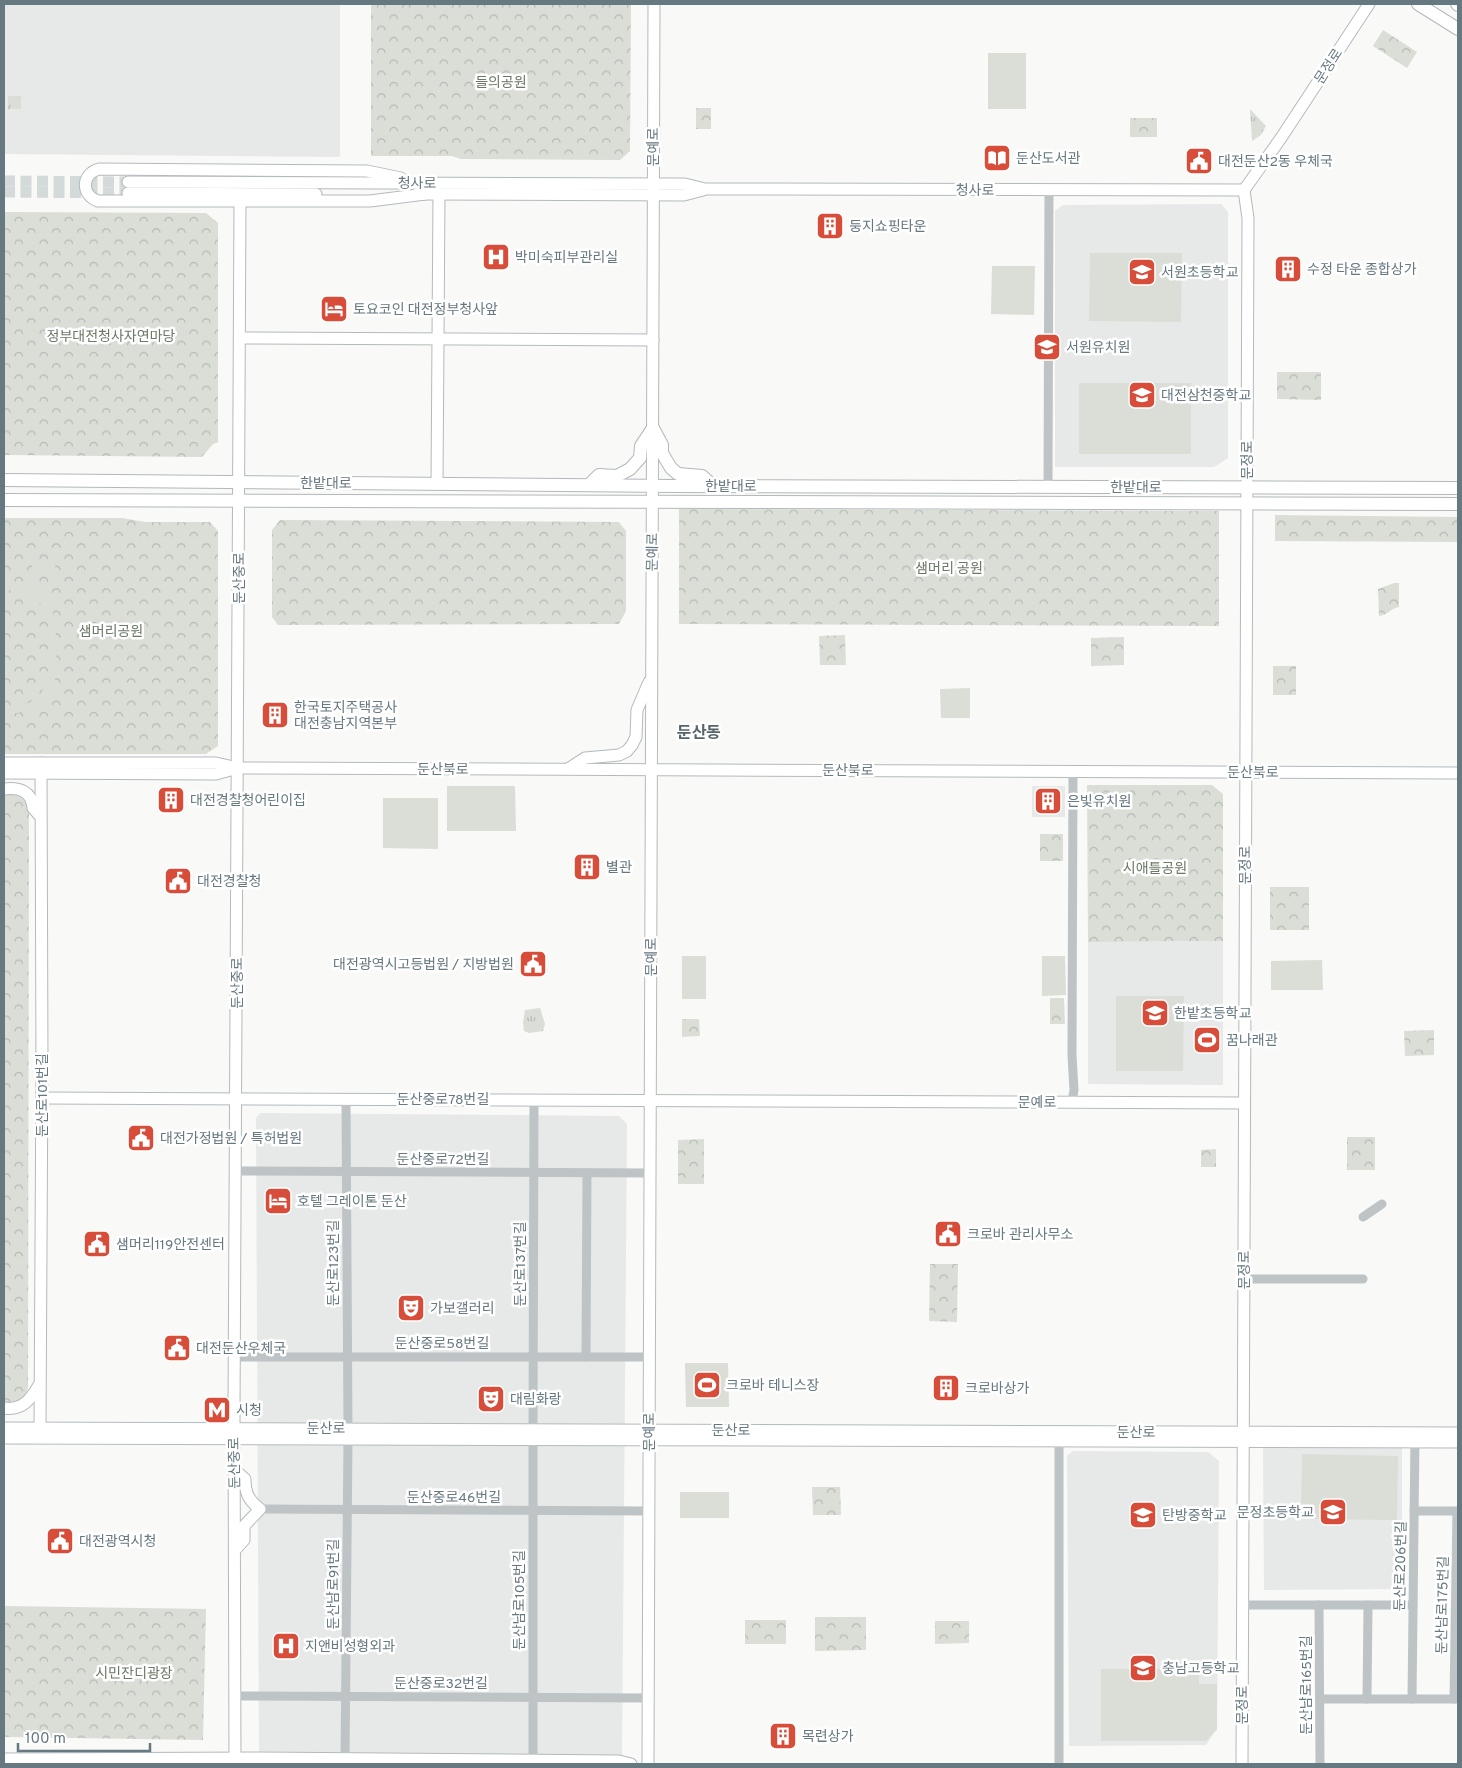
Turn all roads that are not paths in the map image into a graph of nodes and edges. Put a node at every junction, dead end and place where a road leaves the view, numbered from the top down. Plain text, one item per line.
1 (654, 4) edge
2 (1368, 4) edge
3 (1418, 4) edge
4 (1458, 29) edge
5 (128, 187) tunnel mouth
6 (425, 188) junction
7 (653, 189) junction
8 (1049, 190) junction
9 (1244, 190) junction
10 (439, 194) junction
11 (240, 201) junction
12 (240, 338) junction
13 (438, 339) junction
14 (653, 340) junction
15 (653, 428) junction
16 (4, 480) edge
17 (239, 482) junction
18 (437, 484) junction
19 (589, 485) junction
20 (653, 485) junction
21 (713, 486) junction
22 (1048, 486) junction
23 (1247, 487) junction
24 (1458, 488) edge
25 (4, 500) edge
26 (239, 501) junction
27 (652, 502) junction
28 (1247, 503) junction
29 (1458, 504) edge
30 (651, 678) junction
31 (4, 763) edge
32 (41, 768) junction
33 (238, 768) junction
34 (568, 769) junction
35 (652, 770) junction
36 (1073, 771) junction
37 (1245, 772) junction
38 (4, 773) edge
39 (1458, 773) edge
40 (4, 789) edge
41 (41, 816) junction
42 (42, 1098) junction
43 (236, 1098) junction
44 (346, 1099) junction
45 (534, 1099) junction
46 (650, 1100) junction
47 (1072, 1102) junction
48 (1244, 1103) junction
49 (236, 1171) junction
50 (347, 1172) junction
51 (534, 1173) junction
52 (586, 1173) junction
53 (650, 1173) junction
54 (1382, 1204) dead end
55 (1363, 1216) dead end
56 (1244, 1279) junction
57 (1363, 1279) dead end
58 (234, 1356) junction
59 (347, 1357) junction
60 (533, 1357) junction
61 (586, 1357) junction
62 (649, 1357) junction
63 (40, 1383) junction
64 (4, 1408) edge
65 (4, 1428) edge
66 (40, 1428) junction
67 (234, 1433) junction
68 (348, 1433) junction
69 (1458, 1433) edge
70 (533, 1434) junction
71 (649, 1434) junction
72 (1059, 1436) junction
73 (1243, 1437) junction
74 (4, 1438) edge
75 (1415, 1438) junction
76 (1458, 1442) edge
77 (234, 1469) junction
78 (260, 1509) junction
79 (347, 1510) junction
80 (533, 1511) junction
81 (1414, 1511) junction
82 (1458, 1511) edge
83 (648, 1512) junction
84 (235, 1550) junction
85 (1243, 1605) junction
86 (1319, 1605) junction
87 (1368, 1605) junction
88 (1413, 1605) junction
89 (235, 1696) junction
90 (346, 1696) junction
91 (532, 1698) junction
92 (647, 1698) junction
93 (1320, 1699) junction
94 (1367, 1699) junction
95 (1412, 1699) junction
96 (1456, 1699) edge
97 (4, 1759) edge
98 (345, 1759) junction
99 (532, 1761) junction
100 (235, 1762) edge
101 (631, 1764) edge
102 (648, 1764) edge
103 (1059, 1764) edge
104 (1242, 1764) edge
105 (1320, 1764) edge

1 - 7 main road, 문예로
2 - 9 main road, 문정로
3 - 4 main road
5 - 6 main road, 청사로
6 - 7 main road, 청사로
6 - 10 main road, 청사로
6 - 11 main road
6 - 11 main road
7 - 8 main road, 청사로
7 - 10 main road, 청사로
7 - 14 main road, 문예로
8 - 9 main road, 청사로
8 - 22 street
9 - 23 main road, 문정로
10 - 13 main road
11 - 12 main road, 둔산중로
12 - 13 main road
12 - 17 main road, 둔산중로
13 - 14 main road
13 - 18 main road
14 - 15 main road, 문예로
15 - 19 main road
15 - 20 main road, 문예로
15 - 21 main road
16 - 17 main road, 한밭대로
17 - 18 main road, 한밭대로
17 - 26 main road, 둔산중로
18 - 19 main road, 한밭대로
19 - 20 main road, 한밭대로
20 - 21 main road, 한밭대로
20 - 27 main road, 문예로
21 - 22 main road, 한밭대로
22 - 23 main road, 한밭대로
23 - 24 main road, 한밭대로
23 - 28 main road, 문정로
25 - 26 main road, 한밭대로
26 - 27 main road, 한밭대로
26 - 33 main road, 둔산중로
27 - 28 main road, 한밭대로
27 - 30 main road, 문예로
28 - 29 main road, 한밭대로
28 - 37 main road, 문정로
30 - 34 main road
30 - 35 main road, 문예로
31 - 32 main road, 둔산북로
32 - 33 main road, 둔산북로
32 - 38 main road, 둔산북로
32 - 41 main road, 둔산로101번길
33 - 34 main road, 둔산북로
33 - 43 main road, 둔산중로
34 - 35 main road, 둔산북로
35 - 36 main road, 둔산북로
35 - 46 main road, 문예로
36 - 37 main road, 둔산북로
36 - 47 street
37 - 39 main road, 둔산북로
37 - 48 main road, 문정로
40 - 41 main road
41 - 42 main road, 둔산로101번길
42 - 43 main road, 둔산중로78번길
42 - 63 main road, 둔산로101번길
43 - 44 main road, 둔산중로78번길
43 - 49 main road, 둔산중로
44 - 45 main road, 둔산중로78번길
44 - 50 street, 둔산로123번길
45 - 46 main road, 둔산중로78번길
45 - 51 street, 둔산로137번길
46 - 47 main road, 문예로
46 - 53 main road, 문예로
47 - 48 main road, 문예로
48 - 56 main road, 문정로
49 - 50 street, 둔산중로72번길
49 - 58 main road, 둔산중로
50 - 51 street, 둔산중로72번길
50 - 59 street, 둔산로123번길
51 - 52 street, 둔산중로72번길
51 - 60 street, 둔산로137번길
52 - 53 street, 둔산중로72번길
52 - 61 street
53 - 62 main road, 문예로
54 - 55 street
56 - 57 street
56 - 73 main road, 문정로
58 - 59 street, 둔산중로58번길
58 - 67 main road, 둔산중로
59 - 60 street, 둔산중로58번길
59 - 68 street, 둔산로123번길
60 - 61 street, 둔산중로58번길
60 - 70 street, 둔산로137번길
61 - 62 street, 둔산중로58번길
62 - 71 main road, 문예로
63 - 64 main road
63 - 66 main road, 둔산로101번길
65 - 66 main road, 둔산로
66 - 67 main road, 둔산로
67 - 68 main road, 둔산로
67 - 74 main road, 둔산로
67 - 77 main road, 둔산중로
68 - 70 main road, 둔산로
68 - 79 street, 둔산남로91번길
69 - 75 main road, 둔산로
70 - 71 main road, 둔산로
70 - 80 street, 둔산남로105번길
71 - 72 main road, 둔산로
71 - 83 main road, 문예로
72 - 73 main road, 둔산로
72 - 103 street
73 - 75 main road, 둔산로
73 - 85 main road, 문정로
75 - 76 main road, 둔산로
75 - 81 street, 둔산로206번길
77 - 78 main road
77 - 84 main road, 둔산중로
78 - 79 street, 둔산중로46번길
78 - 84 main road
79 - 80 street, 둔산중로46번길
79 - 90 street, 둔산남로91번길
80 - 83 street, 둔산중로46번길
80 - 91 street, 둔산남로105번길
81 - 82 street
81 - 88 street, 둔산로206번길
82 - 96 street, 둔산남로175번길
83 - 92 main road, 문예로
84 - 89 main road, 둔산중로
85 - 86 street
85 - 104 main road, 문정로
86 - 87 street
86 - 93 street, 둔산남로165번길
87 - 88 street
87 - 94 street
88 - 95 street, 둔산로206번길
89 - 90 street, 둔산중로32번길
89 - 100 main road, 둔산중로
90 - 91 street, 둔산중로32번길
90 - 98 street, 둔산남로91번길
91 - 92 street, 둔산중로32번길
91 - 99 street, 둔산남로105번길
92 - 102 main road, 문예로
93 - 94 street
93 - 105 street, 둔산남로165번길
94 - 95 street
95 - 96 street
97 - 100 main road
98 - 99 main road
98 - 100 main road
99 - 101 main road

